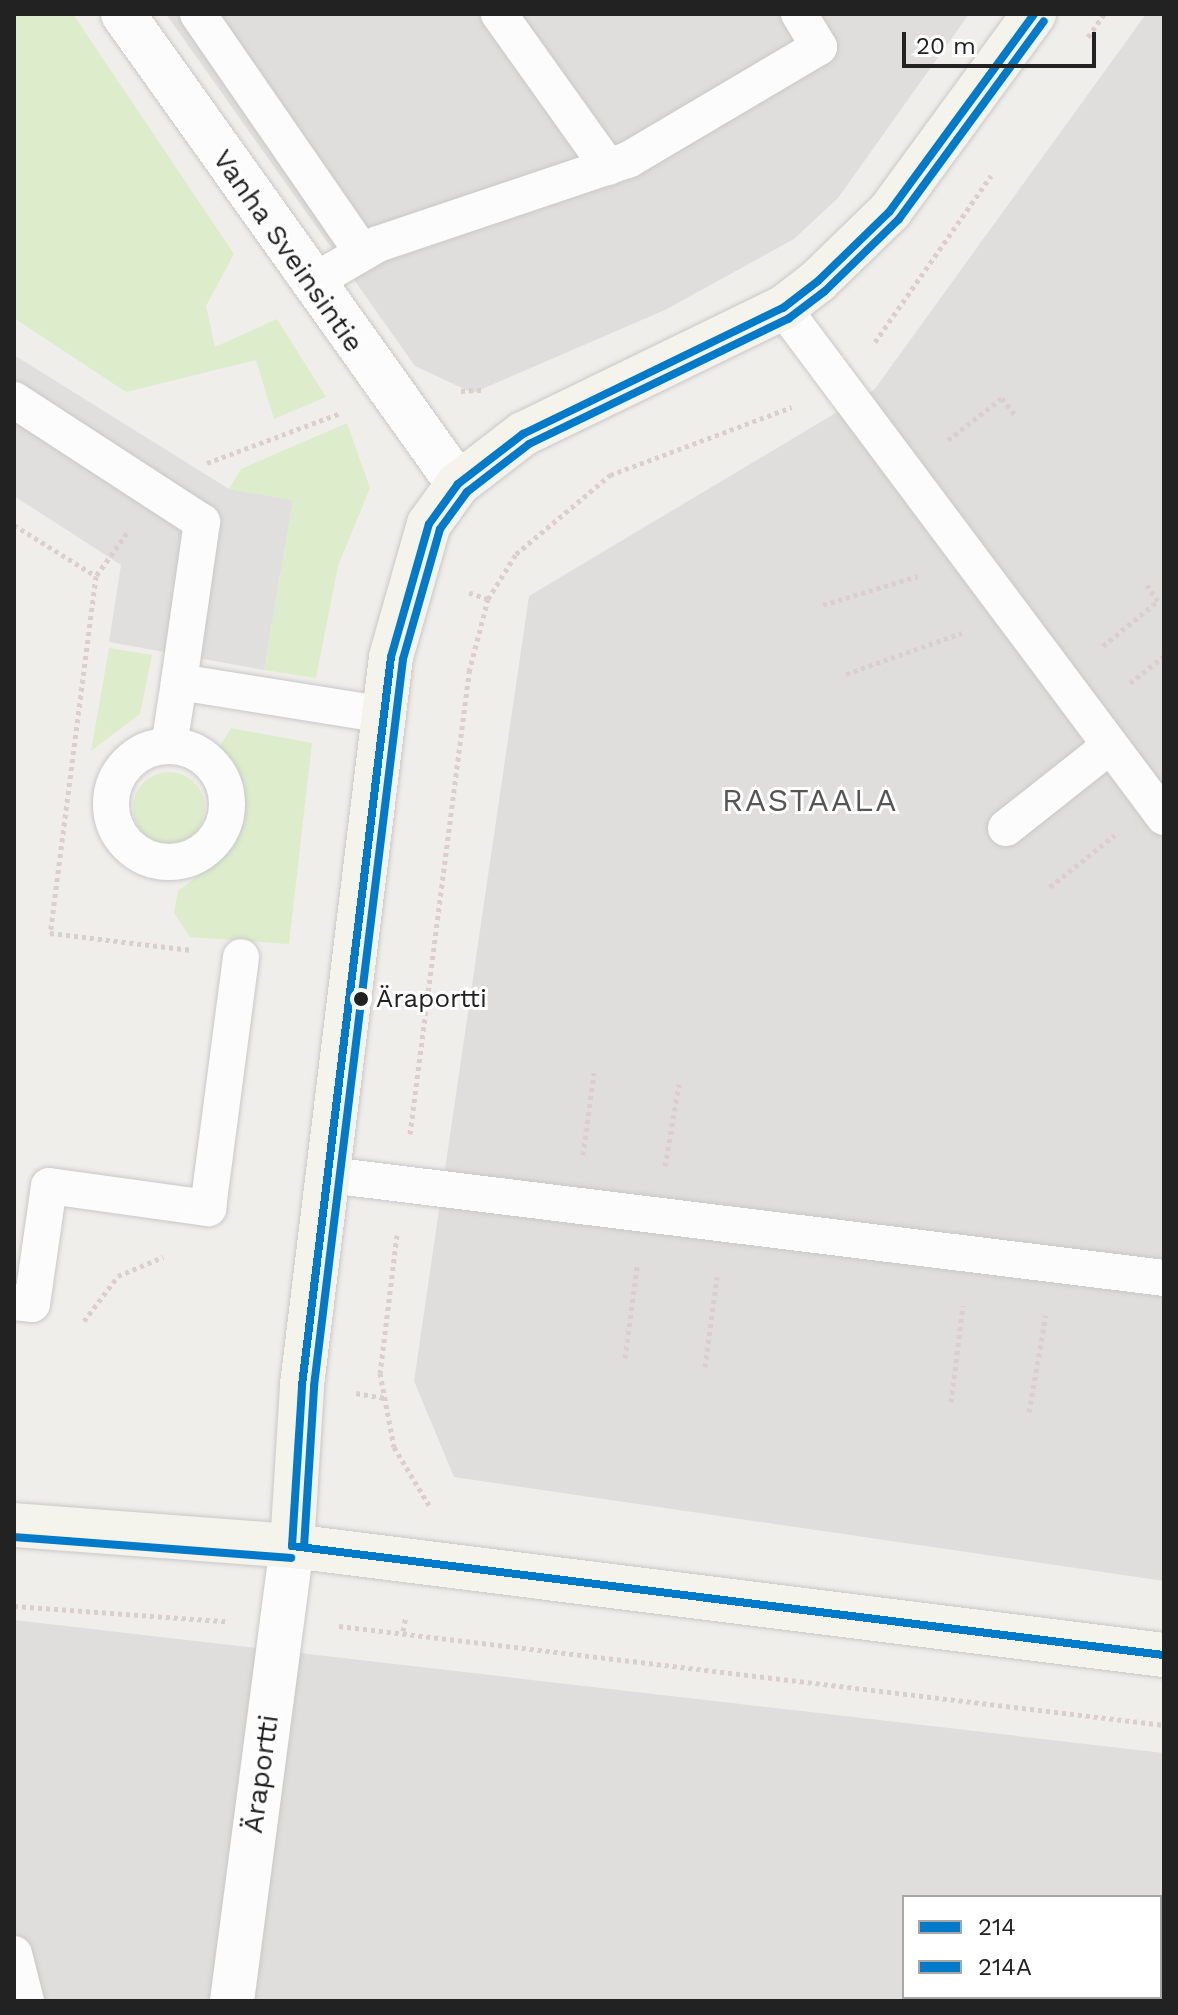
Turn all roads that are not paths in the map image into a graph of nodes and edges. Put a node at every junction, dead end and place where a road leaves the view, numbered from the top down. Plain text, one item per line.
1 (123, 14) edge
2 (198, 14) edge
3 (499, 14) edge
4 (799, 14) edge
5 (1034, 14) edge
6 (608, 167) junction
7 (363, 253) junction
8 (311, 283) junction
9 (783, 308) junction
10 (14, 400) edge
11 (458, 484) junction
12 (179, 682) junction
13 (384, 715) junction
14 (169, 746) dead end
15 (1110, 746) junction
16 (1159, 810) edge
17 (1006, 828) dead end
18 (241, 957) dead end
19 (329, 1175) junction
20 (1164, 1278) edge
21 (23, 1303) edge
22 (14, 1525) edge
23 (292, 1546) junction
24 (1164, 1655) edge
25 (14, 1954) edge
26 (26, 2001) edge
27 (232, 2001) edge

1 - 8 street, Vanha Sveinsintie
2 - 7 lane
3 - 6 lane
4 - 6 lane
5 - 9 street
6 - 7 lane
7 - 8 lane
8 - 11 street, Vanha Sveinsintie
9 - 11 street
9 - 15 lane
10 - 12 lane
11 - 13 street
12 - 13 lane
12 - 14 lane
13 - 19 street
15 - 16 lane
15 - 17 lane
18 - 21 lane
19 - 20 lane
19 - 23 street
22 - 23 street
23 - 24 street
23 - 27 street, Äraportti
25 - 26 lane

